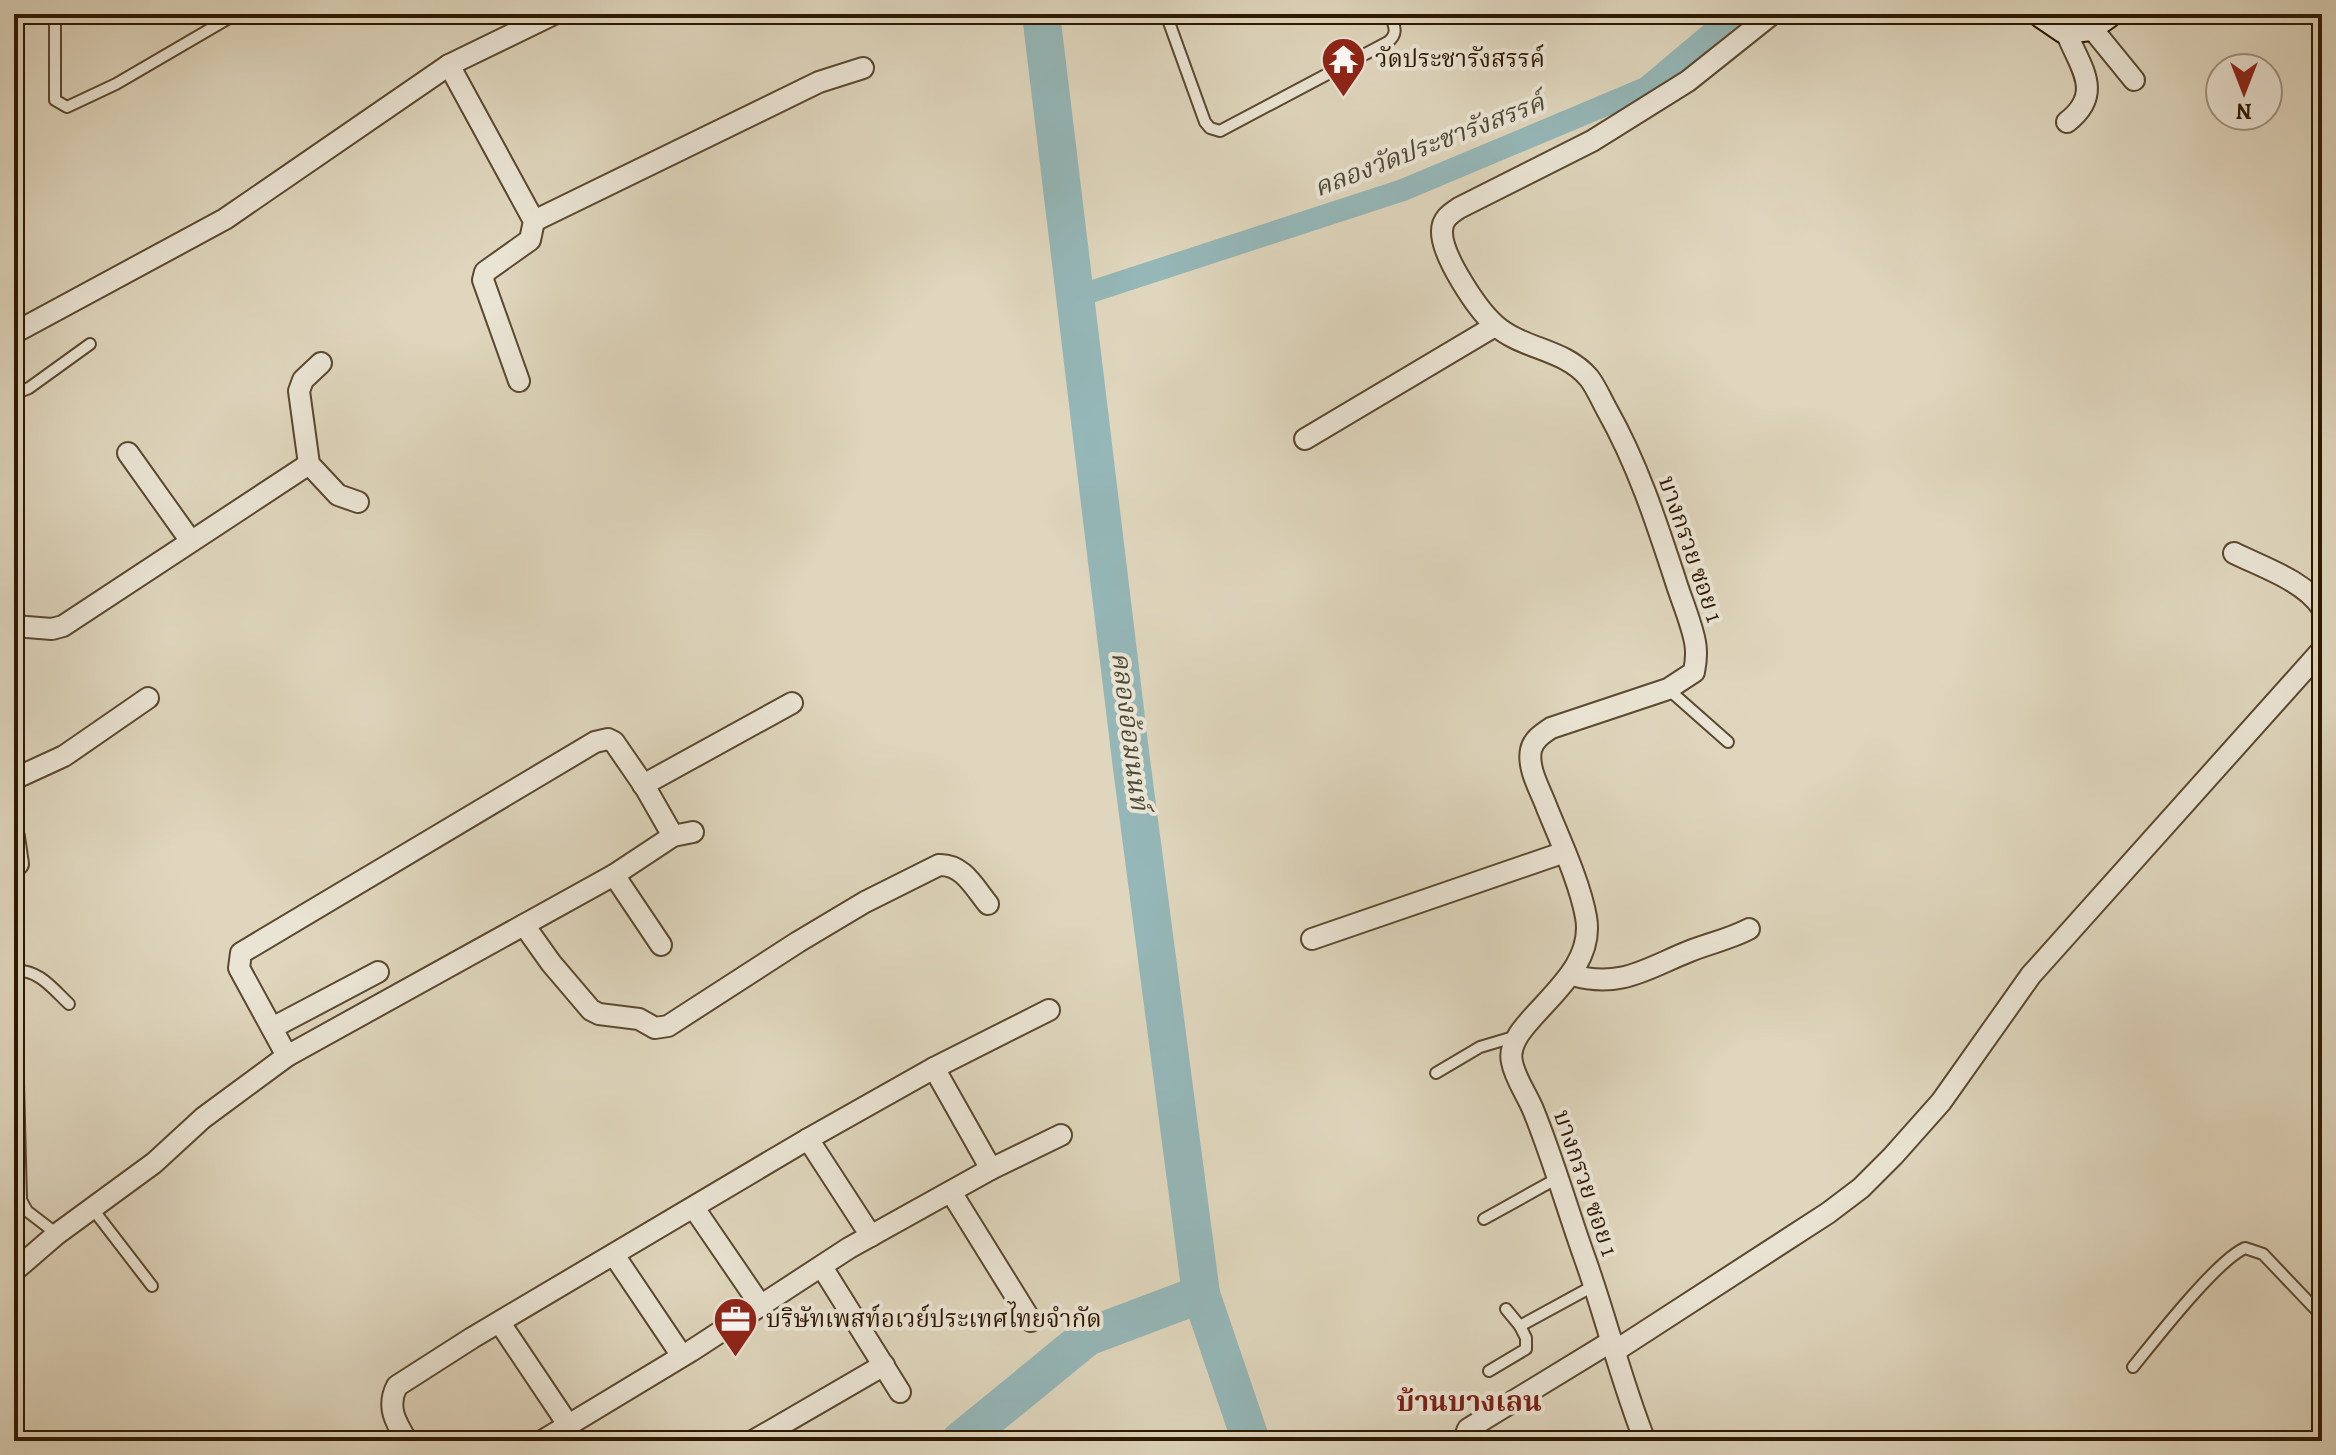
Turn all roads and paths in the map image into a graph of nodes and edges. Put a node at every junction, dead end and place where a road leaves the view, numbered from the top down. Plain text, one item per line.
1 (55, 14) edge
2 (236, 14) edge
3 (554, 14) edge
4 (1166, 14) edge
5 (1390, 14) edge
6 (1772, 14) edge
7 (2076, 21) edge
8 (449, 65) junction
9 (863, 68) dead end
10 (2134, 80) dead end
11 (2067, 122) dead end
12 (534, 221) junction
13 (1495, 326) junction
14 (14, 333) edge
15 (90, 344) dead end
16 (321, 363) dead end
17 (519, 381) dead end
18 (14, 394) edge
19 (1305, 439) dead end
20 (128, 453) dead end
21 (309, 464) junction
22 (358, 502) dead end
23 (190, 540) junction
24 (2234, 553) dead end
25 (2322, 608) edge
26 (14, 626) edge
27 (2322, 650) edge
28 (1668, 689) junction
29 (148, 698) dead end
30 (792, 703) dead end
31 (1728, 742) dead end
32 (14, 779) edge
33 (643, 785) junction
34 (14, 837) edge
35 (1565, 852) junction
36 (18, 864) dead end
37 (614, 875) junction
38 (988, 904) dead end
39 (524, 925) junction
40 (1749, 929) dead end
41 (1312, 939) dead end
42 (661, 945) dead end
43 (14, 971) edge
44 (378, 972) dead end
45 (1572, 975) junction
46 (69, 1004) dead end
47 (1049, 1010) dead end
48 (272, 1028) junction
49 (1517, 1036) junction
50 (287, 1056) junction
51 (14, 1060) edge
52 (934, 1068) junction
53 (1436, 1073) dead end
54 (1061, 1135) dead end
55 (808, 1139) junction
56 (991, 1169) junction
57 (1556, 1179) junction
58 (951, 1192) junction
59 (92, 1208) junction
60 (694, 1208) junction
61 (1484, 1219) dead end
62 (57, 1234) junction
63 (871, 1236) junction
64 (614, 1255) junction
65 (822, 1267) junction
66 (14, 1271) edge
67 (1595, 1285) junction
68 (152, 1286) dead end
69 (761, 1306) junction
70 (1506, 1309) dead end
71 (2322, 1316) edge
72 (1031, 1321) dead end
73 (500, 1323) junction
74 (1520, 1326) junction
75 (1614, 1346) junction
76 (682, 1356) junction
77 (884, 1365) junction
78 (2133, 1367) dead end
79 (1489, 1371) dead end
80 (900, 1392) dead end
81 (569, 1426) junction
82 (407, 1441) edge
83 (542, 1441) edge
84 (753, 1441) edge
85 (1468, 1441) edge
86 (1645, 1441) edge

1 - 2 lane
3 - 8 street
4 - 5 lane
6 - 13 street, บางกรวย ซอย 1
7 - 10 street
7 - 11 street
8 - 12 street
8 - 14 street
9 - 12 street
12 - 17 street
13 - 19 street
13 - 28 street, บางกรวย ซอย 1
15 - 18 lane
16 - 21 street
20 - 23 street
21 - 22 street
21 - 23 street
23 - 26 street
24 - 25 street
27 - 75 street
28 - 31 lane
28 - 35 street, บางกรวย ซอย 1
29 - 32 street
30 - 33 street
33 - 37 street
33 - 48 street
34 - 36 street
35 - 41 street
35 - 45 street, บางกรวย ซอย 1
37 - 39 street
37 - 42 street
38 - 39 street
39 - 50 street
40 - 45 street
43 - 46 lane
44 - 48 street
45 - 49 street, บางกรวย ซอย 1
47 - 52 street
48 - 50 street
49 - 53 lane
49 - 57 street, บางกรวย ซอย 1
50 - 59 street
51 - 62 lane
52 - 55 street
52 - 56 street
54 - 56 street
55 - 60 street
55 - 63 street
56 - 58 street
57 - 61 lane
57 - 67 street, บางกรวย ซอย 1
58 - 63 street
58 - 72 street
59 - 62 street
59 - 68 lane
60 - 64 street
60 - 69 street
62 - 66 street
63 - 65 street
64 - 73 street
64 - 76 street
65 - 69 street
65 - 77 street
67 - 74 lane
67 - 75 street, บางกรวย ซอย 1
69 - 76 street
70 - 74 lane
71 - 78 lane
73 - 81 street
73 - 82 street
74 - 79 lane
75 - 85 street
75 - 86 street, บางกรวย ซอย 1
76 - 81 street
77 - 80 street
77 - 84 street
81 - 83 street

